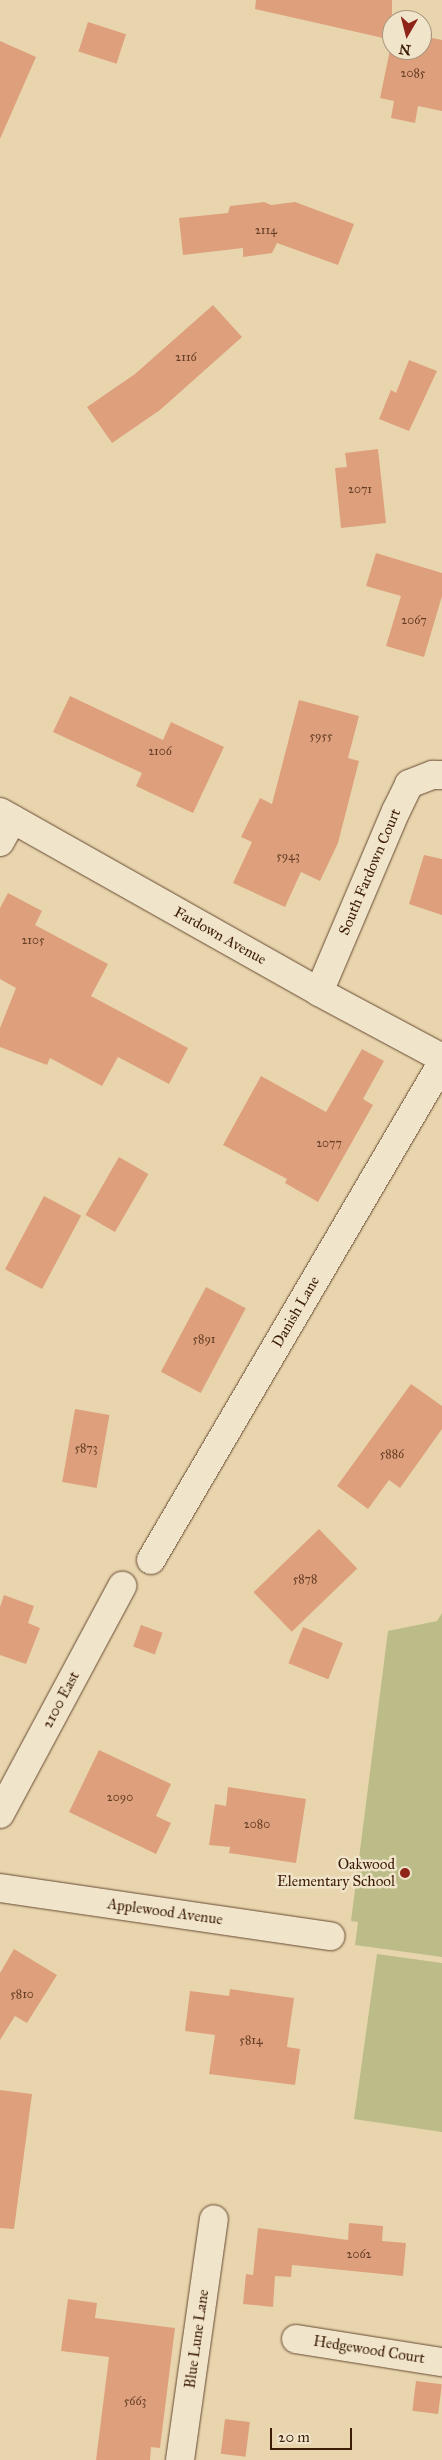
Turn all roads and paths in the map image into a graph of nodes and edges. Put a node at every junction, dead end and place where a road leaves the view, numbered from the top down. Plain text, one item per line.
1 (442, 775) edge
2 (4, 824) edge
3 (319, 992) junction
4 (442, 1058) edge
5 (442, 1063) edge
6 (151, 1560) dead end
7 (122, 1586) dead end
8 (0, 1814) edge
9 (0, 1888) edge
10 (331, 1936) dead end
11 (214, 2219) dead end
12 (296, 2339) dead end
13 (442, 2362) edge
14 (180, 2460) edge

1 - 3 street, South Fardown Court
2 - 3 street, Fardown Avenue
3 - 4 street, Fardown Avenue
5 - 6 street, Danish Lane
7 - 8 street, 2100 East
9 - 10 street, Applewood Avenue
11 - 14 street, Blue Lune Lane
12 - 13 street, Hedgewood Court

